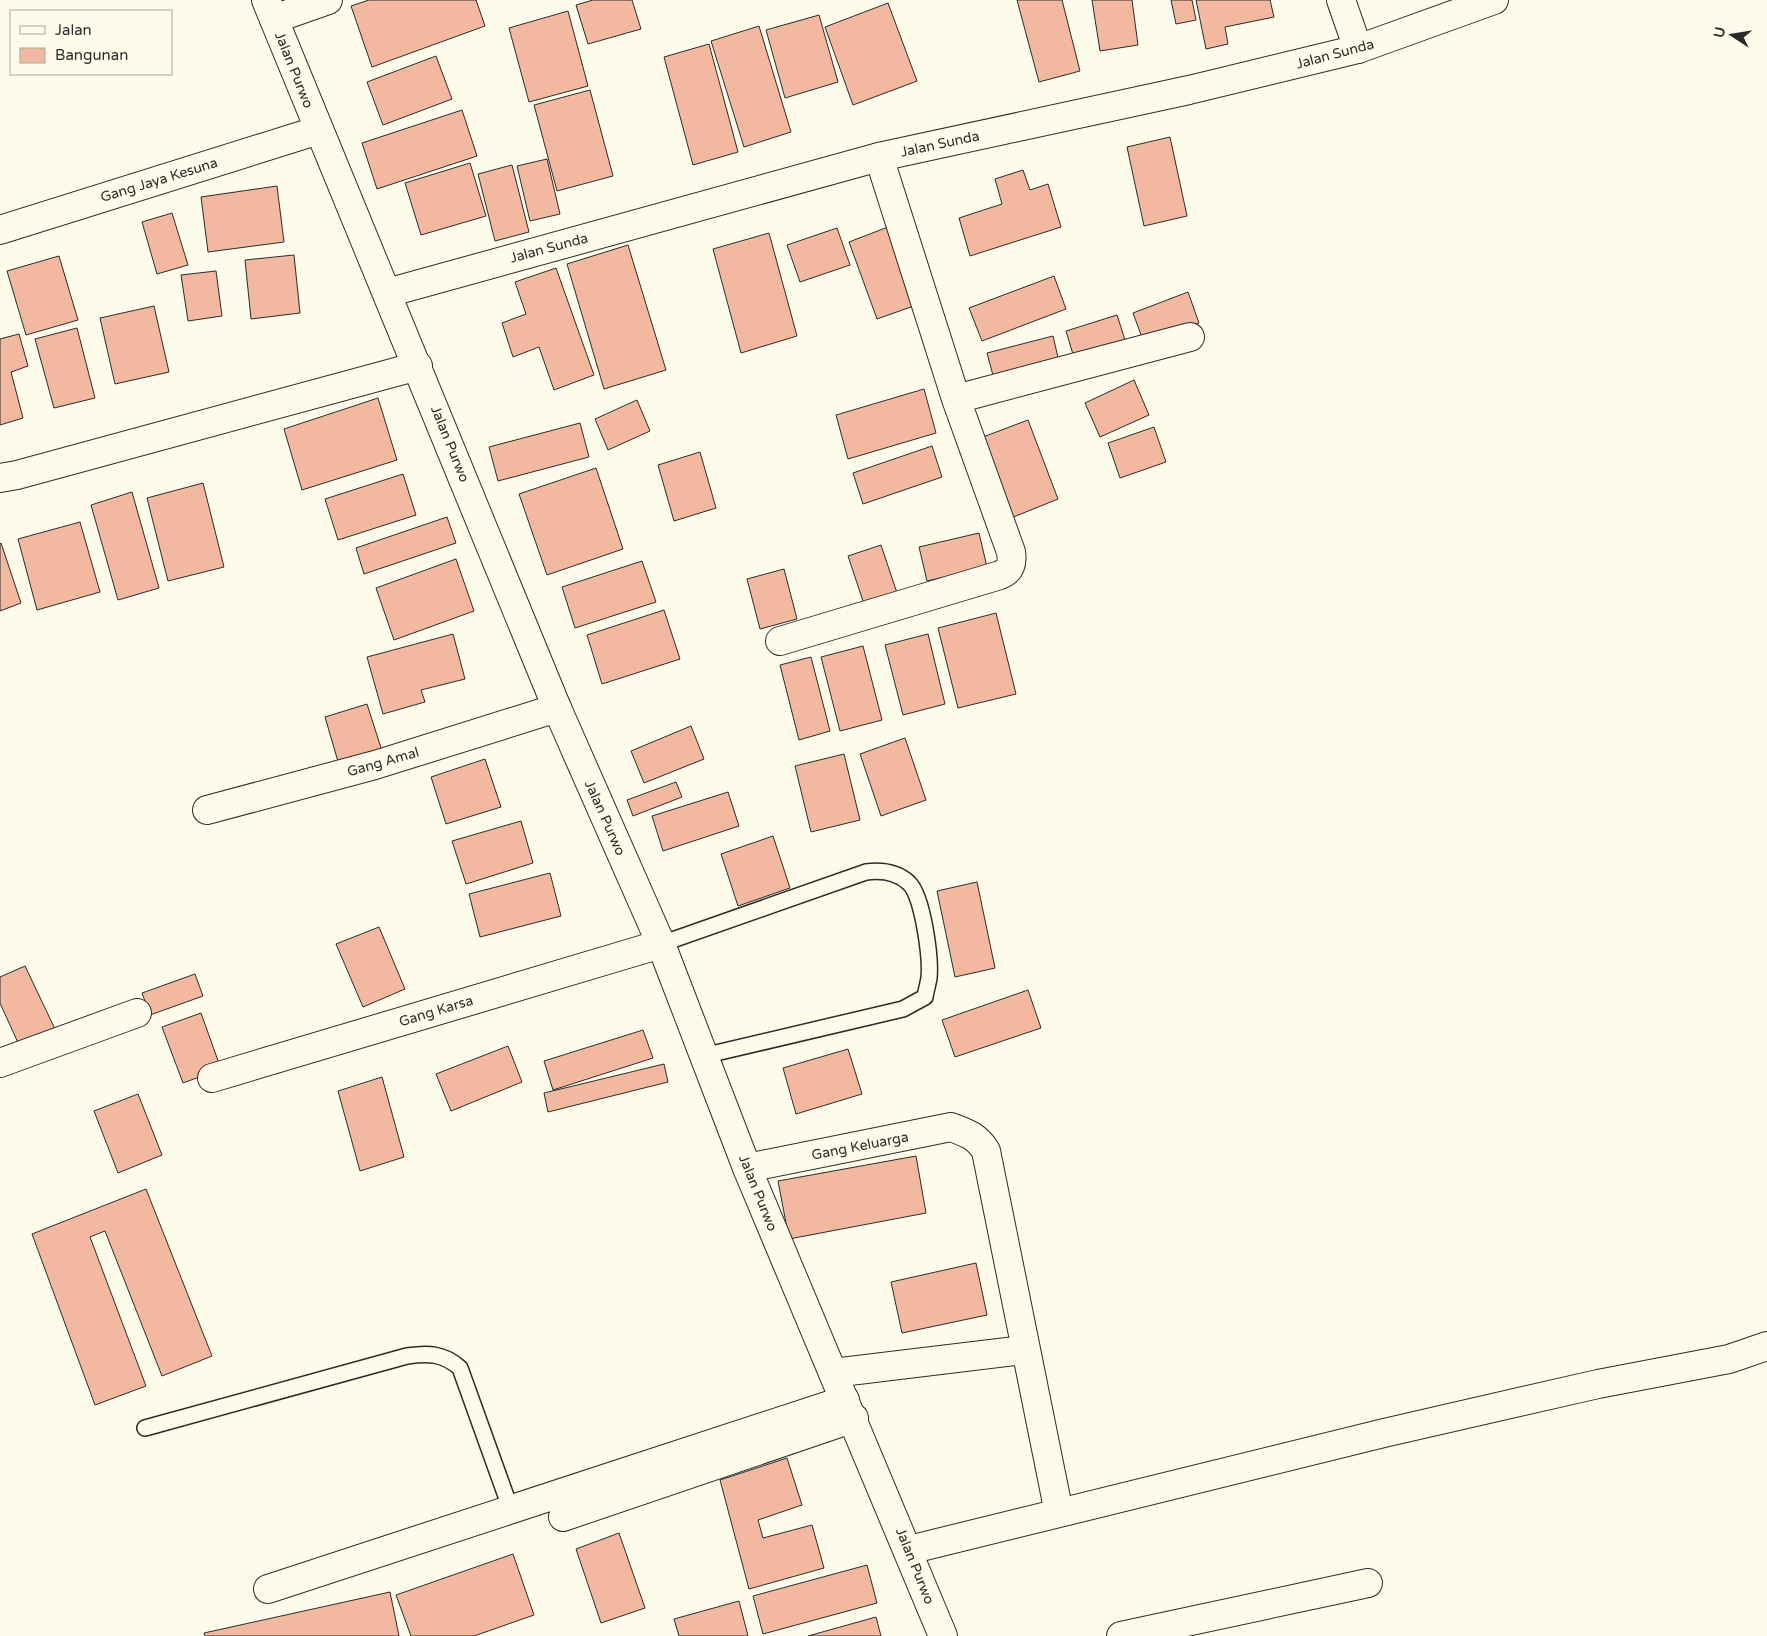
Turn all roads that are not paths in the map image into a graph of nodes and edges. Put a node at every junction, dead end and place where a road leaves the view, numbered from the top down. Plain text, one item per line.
1 (328, 0) edge
2 (1341, 0) edge
3 (1494, 0) edge
4 (270, 10) edge
5 (1358, 50) junction
6 (318, 130) junction
7 (879, 157) junction
8 (0, 230) edge
9 (387, 292) junction
10 (1190, 337) dead end
11 (418, 366) junction
12 (956, 399) junction
13 (0, 478) edge
14 (780, 641) dead end
15 (557, 708) junction
16 (207, 810) dead end
17 (661, 944) junction
18 (137, 1013) dead end
19 (704, 1056) junction
20 (0, 1063) edge
21 (212, 1078) dead end
22 (747, 1168) junction
23 (1767, 1346) edge
24 (1024, 1350) junction
25 (833, 1373) junction
26 (850, 1409) junction
27 (145, 1428) dead end
28 (511, 1510) junction
29 (1059, 1513) junction
30 (563, 1517) dead end
31 (908, 1550) junction
32 (1368, 1583) dead end
33 (268, 1589) dead end
34 (944, 1636) edge
35 (1121, 1636) edge

1 - 4 street
2 - 5 street
3 - 5 street, Jalan Sunda
4 - 6 street, Jalan Purwo
5 - 7 street, Jalan Sunda
6 - 8 street, Gang Jaya Kesuna
6 - 9 street, Jalan Purwo
7 - 9 street, Jalan Sunda
7 - 12 street
9 - 11 street, Jalan Purwo
10 - 12 street
11 - 13 street
11 - 15 street, Jalan Purwo
12 - 14 street
15 - 16 street, Gang Amal
15 - 17 street, Jalan Purwo
17 - 19 street, Jalan Purwo
17 - 19 lane
17 - 21 street, Gang Karsa
18 - 20 street
19 - 22 street, Jalan Purwo
22 - 24 street, Gang Keluarga
22 - 25 street, Jalan Purwo
23 - 29 street
24 - 25 street
24 - 29 street
25 - 26 street, Jalan Purwo
26 - 28 street
26 - 30 street
26 - 31 street, Jalan Purwo
27 - 28 lane
28 - 33 street
29 - 31 street
31 - 34 street, Jalan Purwo
32 - 35 street

